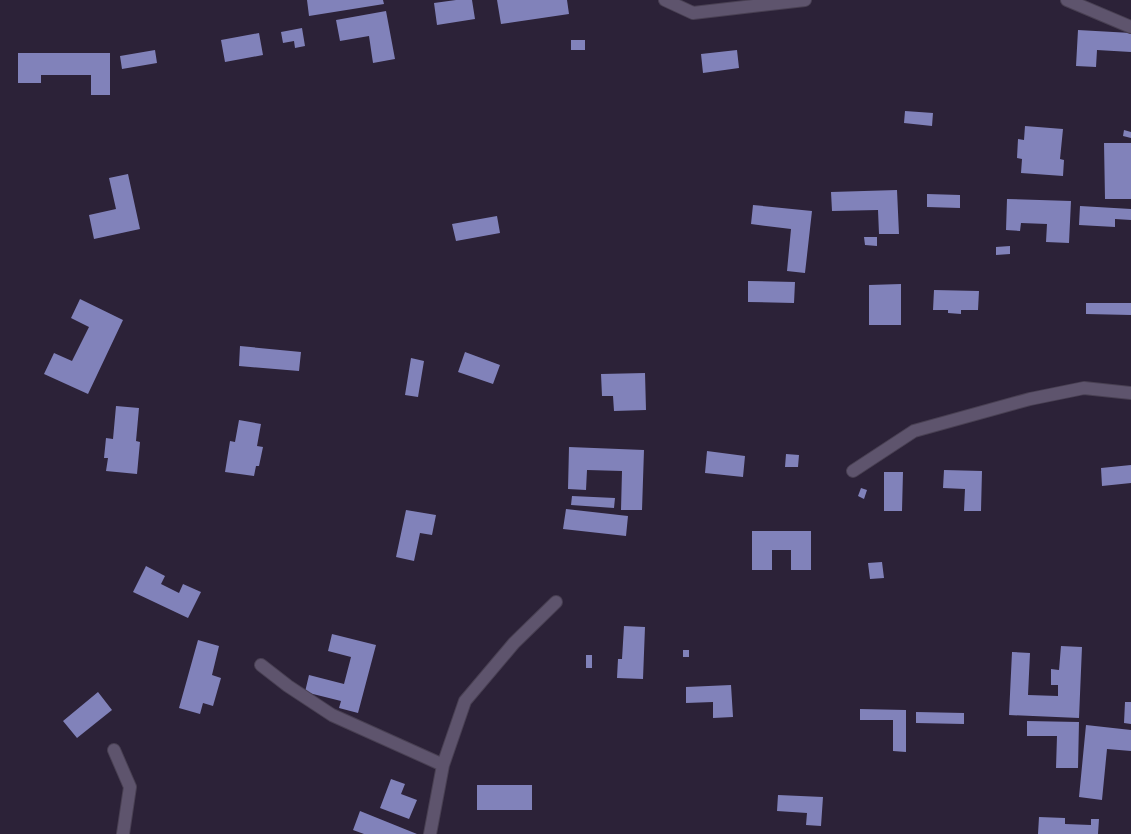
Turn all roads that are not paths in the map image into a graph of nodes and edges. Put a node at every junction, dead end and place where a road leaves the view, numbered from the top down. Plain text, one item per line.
1 (665, 0) edge
2 (805, 0) edge
3 (1067, 0) edge
4 (1131, 27) edge
5 (1131, 393) edge
6 (853, 471) dead end
7 (556, 602) dead end
8 (262, 665) dead end
9 (114, 750) dead end
10 (443, 765) junction
11 (123, 834) edge
12 (430, 834) edge

1 - 2 street
3 - 4 street
5 - 6 street
7 - 10 street
8 - 10 street
9 - 11 street
10 - 12 street

